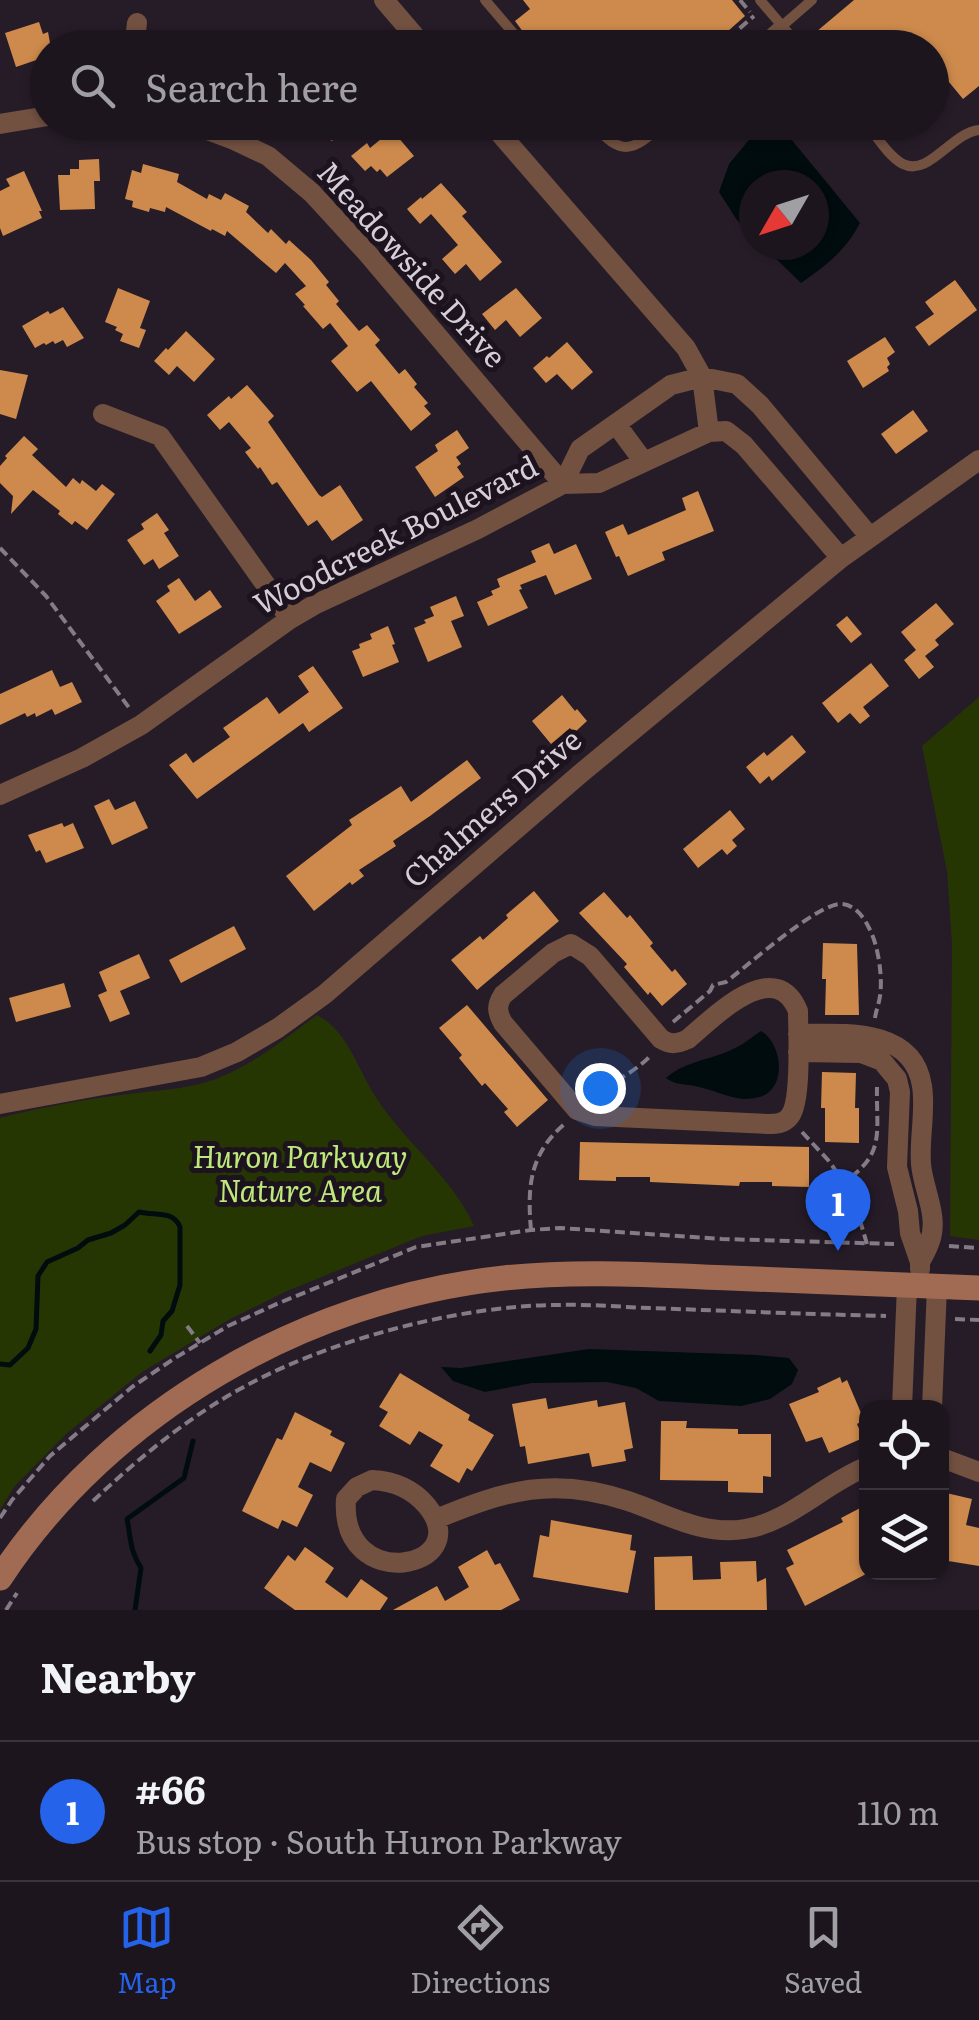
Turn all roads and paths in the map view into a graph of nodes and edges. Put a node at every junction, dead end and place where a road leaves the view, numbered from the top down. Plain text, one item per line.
1 (384, 0) edge
2 (485, 0) edge
3 (760, 0) edge
4 (812, 0) edge
5 (754, 16) dead end
6 (137, 22) dead end
7 (781, 25) junction
8 (136, 30) edge
9 (410, 30) edge
10 (511, 30) edge
11 (738, 30) edge
12 (775, 30) edge
13 (785, 30) edge
14 (30, 119) edge
15 (0, 124) edge
16 (979, 130) edge
17 (234, 140) edge
18 (506, 140) edge
19 (611, 140) edge
20 (646, 140) edge
21 (880, 140) edge
22 (702, 377) junction
23 (103, 414) dead end
24 (616, 424) junction
25 (710, 432) junction
26 (979, 460) edge
27 (644, 462) junction
28 (563, 484) junction
29 (870, 537) junction
30 (0, 548) edge
31 (841, 558) junction
32 (290, 618) junction
33 (142, 725) junction
34 (0, 794) edge
35 (661, 1038) junction
36 (798, 1043) junction
37 (874, 1047) junction
38 (0, 1104) edge
39 (578, 1110) junction
40 (789, 1117) junction
41 (898, 1147) junction
42 (921, 1148) junction
43 (844, 1182) junction
44 (532, 1230) dead end
45 (867, 1244) dead end
46 (948, 1246) dead end
47 (979, 1248) edge
48 (921, 1280) junction
49 (979, 1288) edge
50 (892, 1316) dead end
51 (960, 1319) dead end
52 (979, 1320) edge
53 (188, 1326) dead end
54 (200, 1343) dead end
55 (903, 1400) edge
56 (931, 1400) edge
57 (949, 1461) edge
58 (859, 1470) edge
59 (979, 1472) edge
60 (94, 1500) dead end
61 (436, 1519) junction
62 (9, 1585) edge
63 (6, 1610) edge

1 - 9 street
2 - 10 lane
3 - 7 lane
4 - 7 lane
5 - 11 path
6 - 8 street
7 - 12 lane
7 - 13 lane
14 - 15 street
16 - 21 lane
17 - 28 street, Meadowside Drive
18 - 22 street
19 - 20 lane
22 - 24 street, Woodcreek Boulevard
22 - 25 street
22 - 29 street
23 - 32 street
24 - 27 street
24 - 28 street, Woodcreek Boulevard
25 - 27 street, Woodcreek Boulevard
25 - 31 street
26 - 29 street, Chalmers Drive
27 - 28 street, Woodcreek Boulevard
28 - 32 street, Woodcreek Boulevard
29 - 31 street, Chalmers Drive
30 - 33 path
31 - 38 street, Chalmers Drive
32 - 33 street, Woodcreek Boulevard
33 - 34 street, Woodcreek Boulevard
35 - 36 street
35 - 37 path
35 - 39 path
35 - 39 street
36 - 37 street
36 - 40 street
37 - 41 street
37 - 42 street
37 - 43 path
39 - 40 street
39 - 44 path
40 - 43 path
41 - 42 street
41 - 48 street
42 - 48 street
43 - 45 path
46 - 47 path
48 - 49 main road
48 - 55 street
48 - 56 street
48 - 62 main road
50 - 60 path
51 - 52 path
53 - 54 path
57 - 59 street
58 - 61 street
61 - 61 street
62 - 63 path

